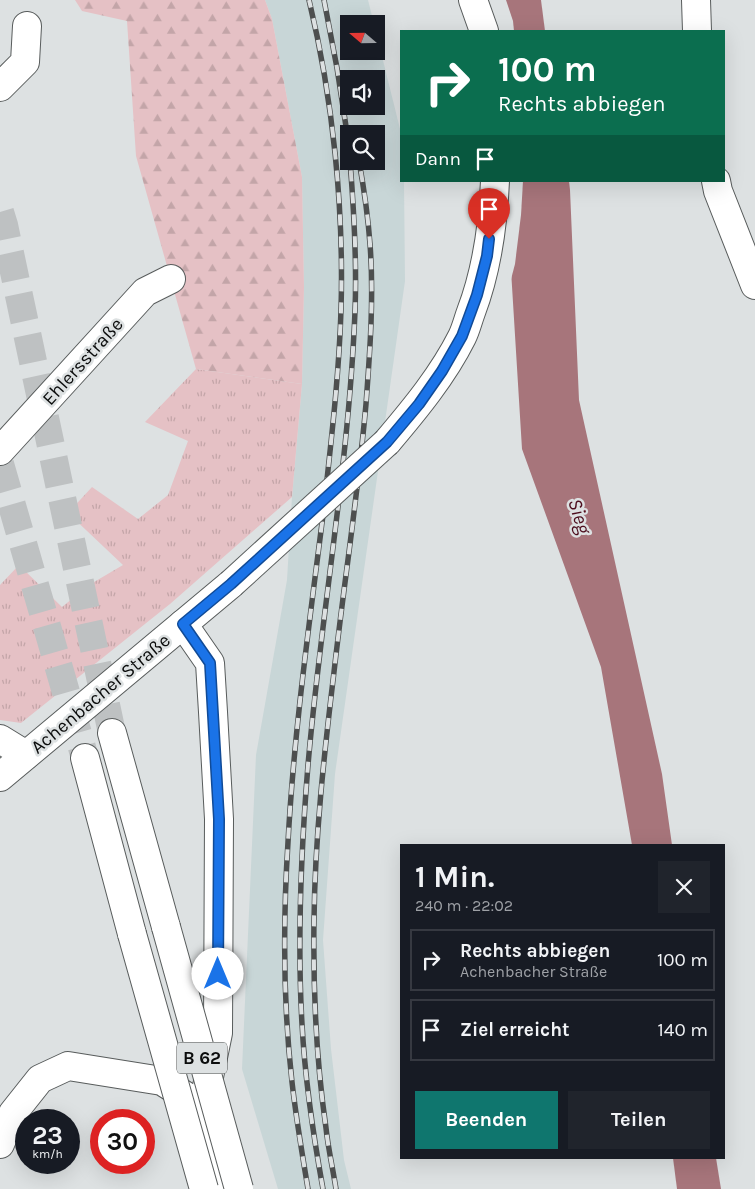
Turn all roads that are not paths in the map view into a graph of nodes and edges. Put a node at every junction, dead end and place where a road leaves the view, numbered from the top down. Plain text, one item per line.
1 (473, 0) edge
2 (696, 0) edge
3 (27, 26) dead end
4 (484, 30) edge
5 (697, 30) edge
6 (0, 87) edge
7 (495, 182) edge
8 (716, 182) edge
9 (171, 279) dead end
10 (755, 285) edge
11 (0, 451) edge
12 (183, 624) junction
13 (112, 733) tunnel mouth
14 (0, 740) edge
15 (26, 755) junction
16 (85, 758) tunnel mouth
17 (0, 777) edge
18 (203, 1106) junction
19 (0, 1144) edge
20 (204, 1189) edge
21 (218, 1189) edge
22 (239, 1189) edge

1 - 4 main road
2 - 5 main road
3 - 6 main road
7 - 12 main road, Achenbacher Straße, bridge
8 - 10 main road
9 - 11 main road, Ehlersstraße
12 - 15 main road, Achenbacher Straße
12 - 18 main road
13 - 22 main road, B 62, bridge
14 - 15 main road
15 - 17 main road, Achenbacher Straße
16 - 20 main road, B 62, bridge
18 - 19 main road
18 - 21 main road

